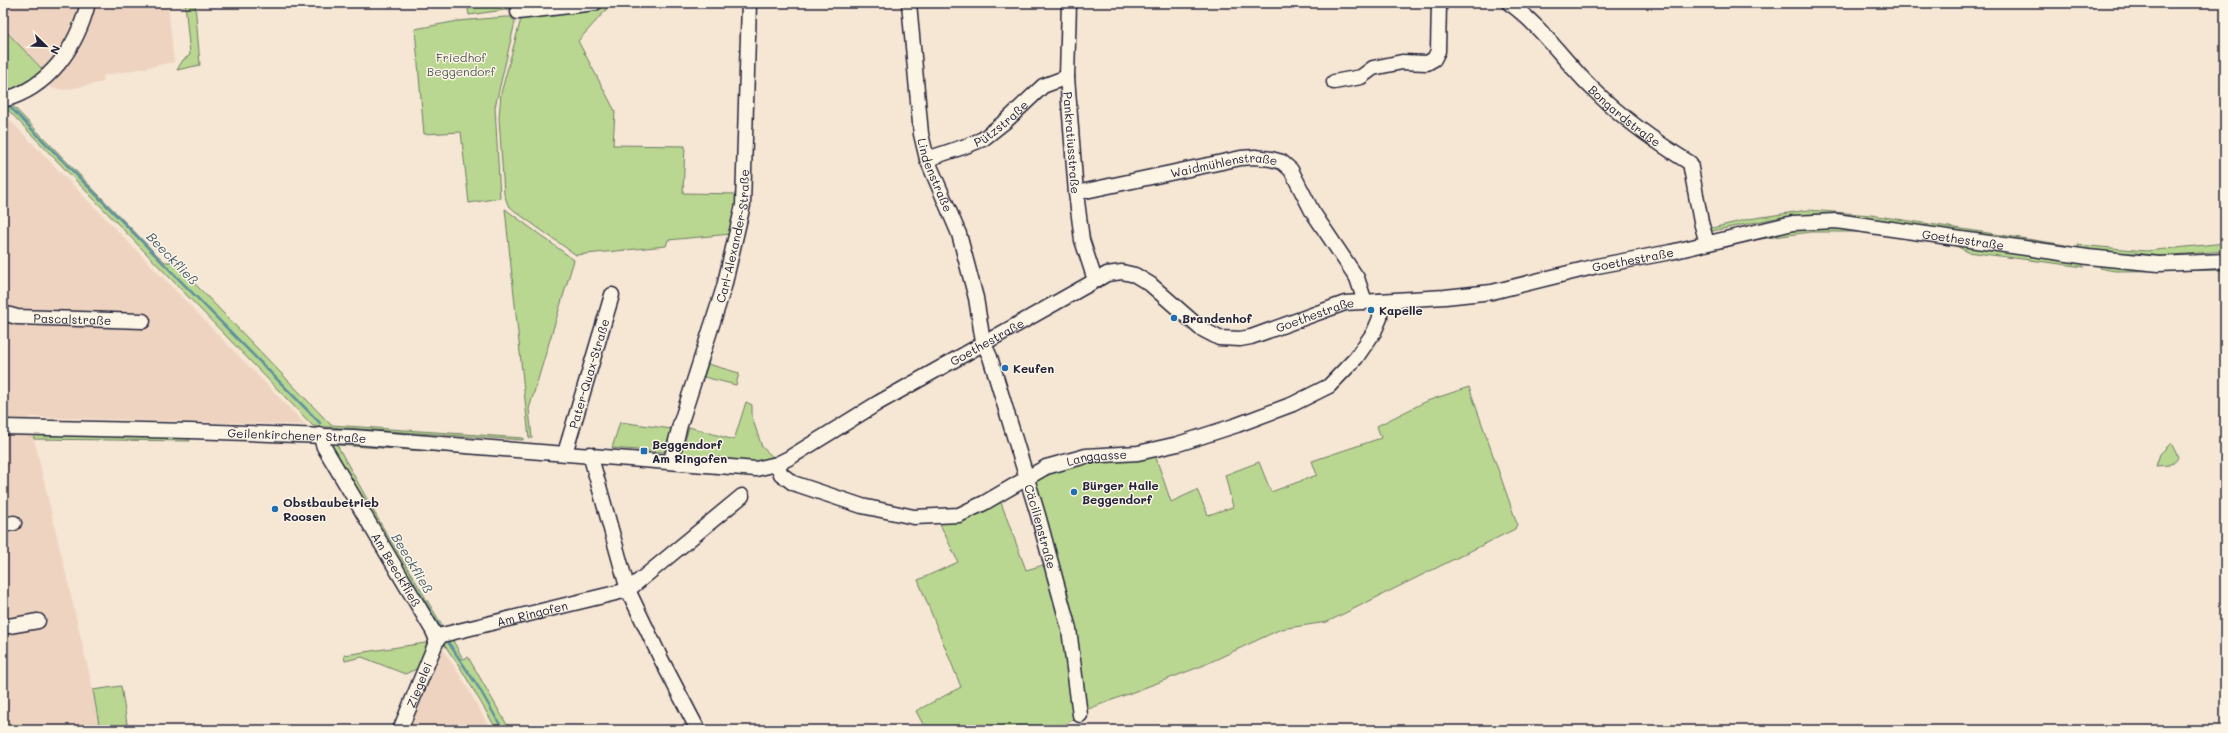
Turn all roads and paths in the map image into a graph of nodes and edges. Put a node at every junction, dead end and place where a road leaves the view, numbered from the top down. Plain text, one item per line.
1 (88, 3) edge
2 (595, 3) edge
3 (749, 3) edge
4 (909, 3) edge
5 (1069, 3) edge
6 (1439, 3) edge
7 (1509, 3) edge
8 (518, 12) dead end
9 (1067, 77) junction
10 (1334, 82) dead end
11 (3, 100) edge
12 (927, 159) junction
13 (1076, 193) junction
14 (1707, 243) junction
15 (2225, 261) edge
16 (1095, 280) junction
17 (612, 295) dead end
18 (1380, 301) junction
19 (1365, 302) junction
20 (3, 313) edge
21 (143, 321) dead end
22 (983, 342) junction
23 (3, 427) edge
24 (320, 436) junction
25 (565, 453) junction
26 (590, 454) junction
27 (671, 461) junction
28 (777, 464) junction
29 (1025, 478) junction
30 (742, 496) dead end
31 (628, 590) junction
32 (38, 621) dead end
33 (3, 627) edge
34 (437, 640) junction
35 (1080, 715) dead end
36 (400, 730) edge
37 (698, 730) edge

1 - 11 street
2 - 8 street
3 - 27 street, Carl-Alexander-Straße
4 - 12 street, Lindenstraße
5 - 9 street, Pankratiusstraße
6 - 10 street
7 - 14 street, Bongardstraße
9 - 12 street, Pützstraße
9 - 13 street, Pankratiusstraße
12 - 22 street, Lindenstraße
13 - 16 street, Pankratiusstraße
13 - 19 street, Waidmühlenstraße
14 - 15 street, Goethestraße
14 - 18 street, Goethestraße
16 - 19 street, Goethestraße
16 - 22 street, Goethestraße
17 - 25 street, Pater-Quax-Straße
18 - 19 street, Goethestraße
18 - 29 street, Langgasse
20 - 21 street, Pascalstraße
22 - 28 street, Goethestraße
22 - 29 street, Cäcilienstraße
23 - 24 street, Geilenkirchener Straße
24 - 25 street, Geilenkirchener Straße
24 - 34 street, Am Beeckfließ
25 - 26 street, Geilenkirchener Straße
26 - 27 street, Goethestraße
26 - 31 street
27 - 28 street, Goethestraße
28 - 29 street, Langgasse
29 - 35 street, Cäcilienstraße
30 - 31 street, Am Ringofen
31 - 34 street, Am Ringofen
31 - 37 street
32 - 33 street
34 - 36 street, Ziegelei

